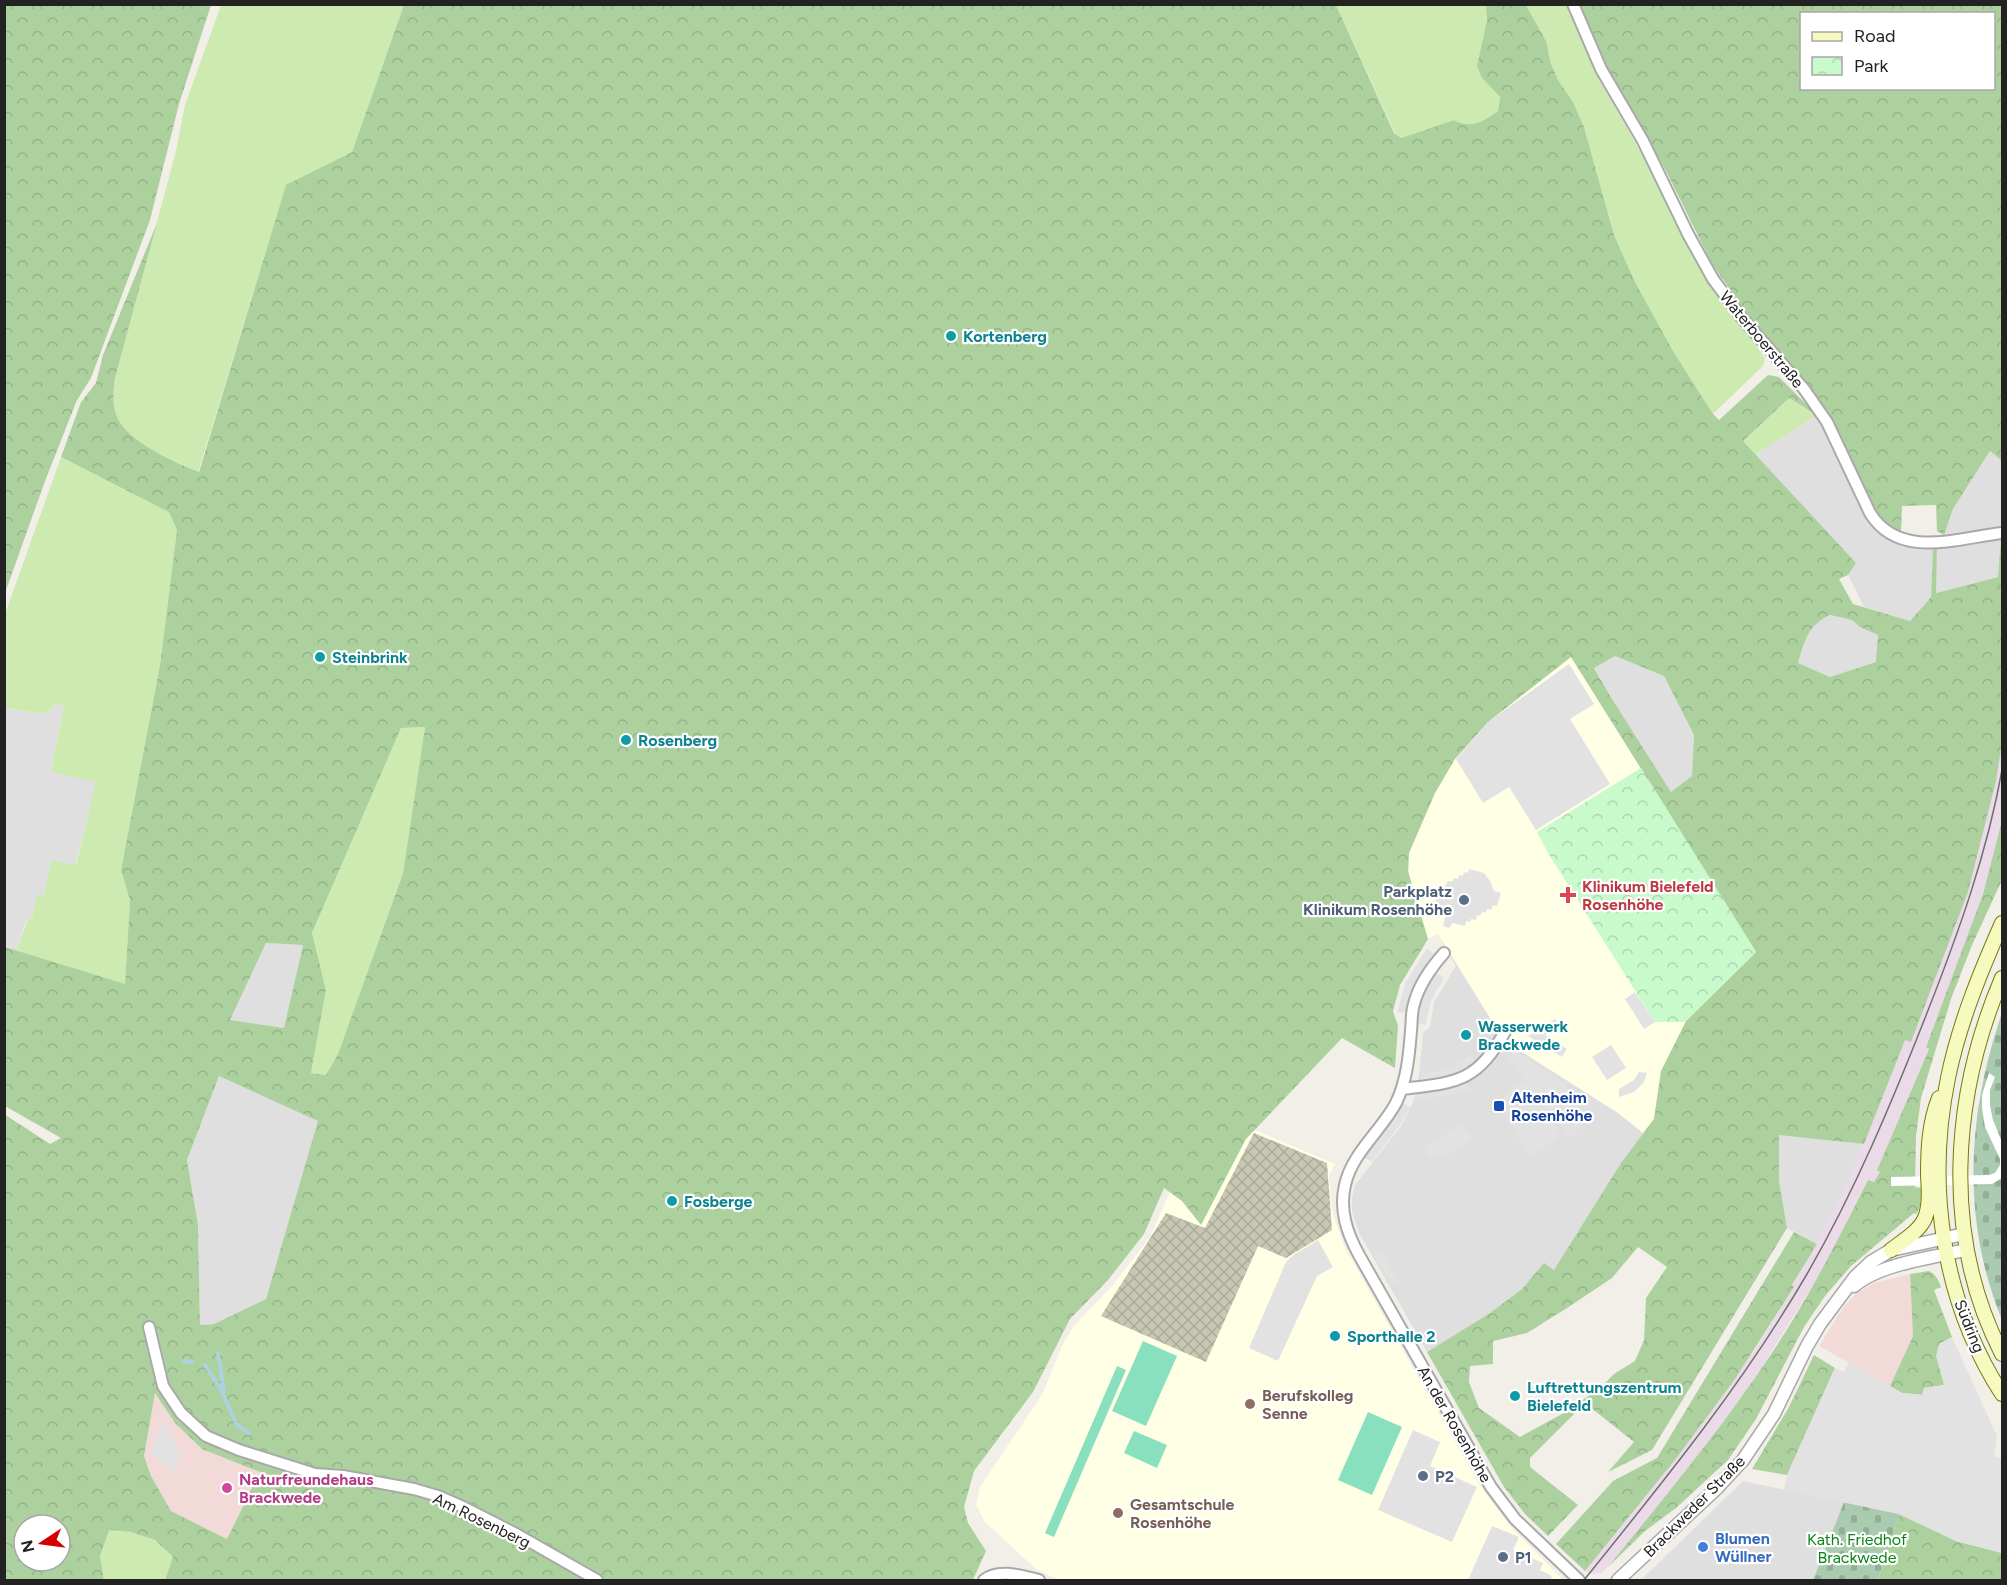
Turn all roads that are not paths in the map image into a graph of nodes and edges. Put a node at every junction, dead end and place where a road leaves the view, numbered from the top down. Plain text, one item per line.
1 (1573, 4) edge
2 (2002, 533) edge
3 (2002, 923) edge
4 (1444, 952) dead end
5 (2002, 978) edge
6 (1506, 1030) dead end
7 (1948, 1077) junction
8 (1402, 1089) junction
9 (1964, 1234) junction
10 (1943, 1238) junction
11 (1891, 1250) junction
12 (1966, 1250) junction
13 (1946, 1255) junction
14 (1836, 1302) junction
15 (148, 1327) dead end
16 (2002, 1354) edge
17 (2002, 1394) edge
18 (597, 1581) edge
19 (984, 1581) edge
20 (1039, 1581) edge
21 (1579, 1581) edge
22 (1618, 1581) edge

1 - 2 street, Waterboerstraße
3 - 7 main road
4 - 8 street, An der Rosenhöhe
5 - 9 main road
6 - 8 street
7 - 10 main road
7 - 11 main road
8 - 21 street, An der Rosenhöhe
9 - 10 street, Brackweder Straße
9 - 12 main road
10 - 11 street, Brackweder Straße
10 - 13 main road
11 - 14 street, Brackweder Straße
12 - 13 street, Brackweder Straße
12 - 16 main road, Südring
13 - 14 street, Brackweder Straße
13 - 17 main road, Südring
14 - 22 street, Brackweder Straße
15 - 18 street, Am Rosenberg
19 - 20 street

